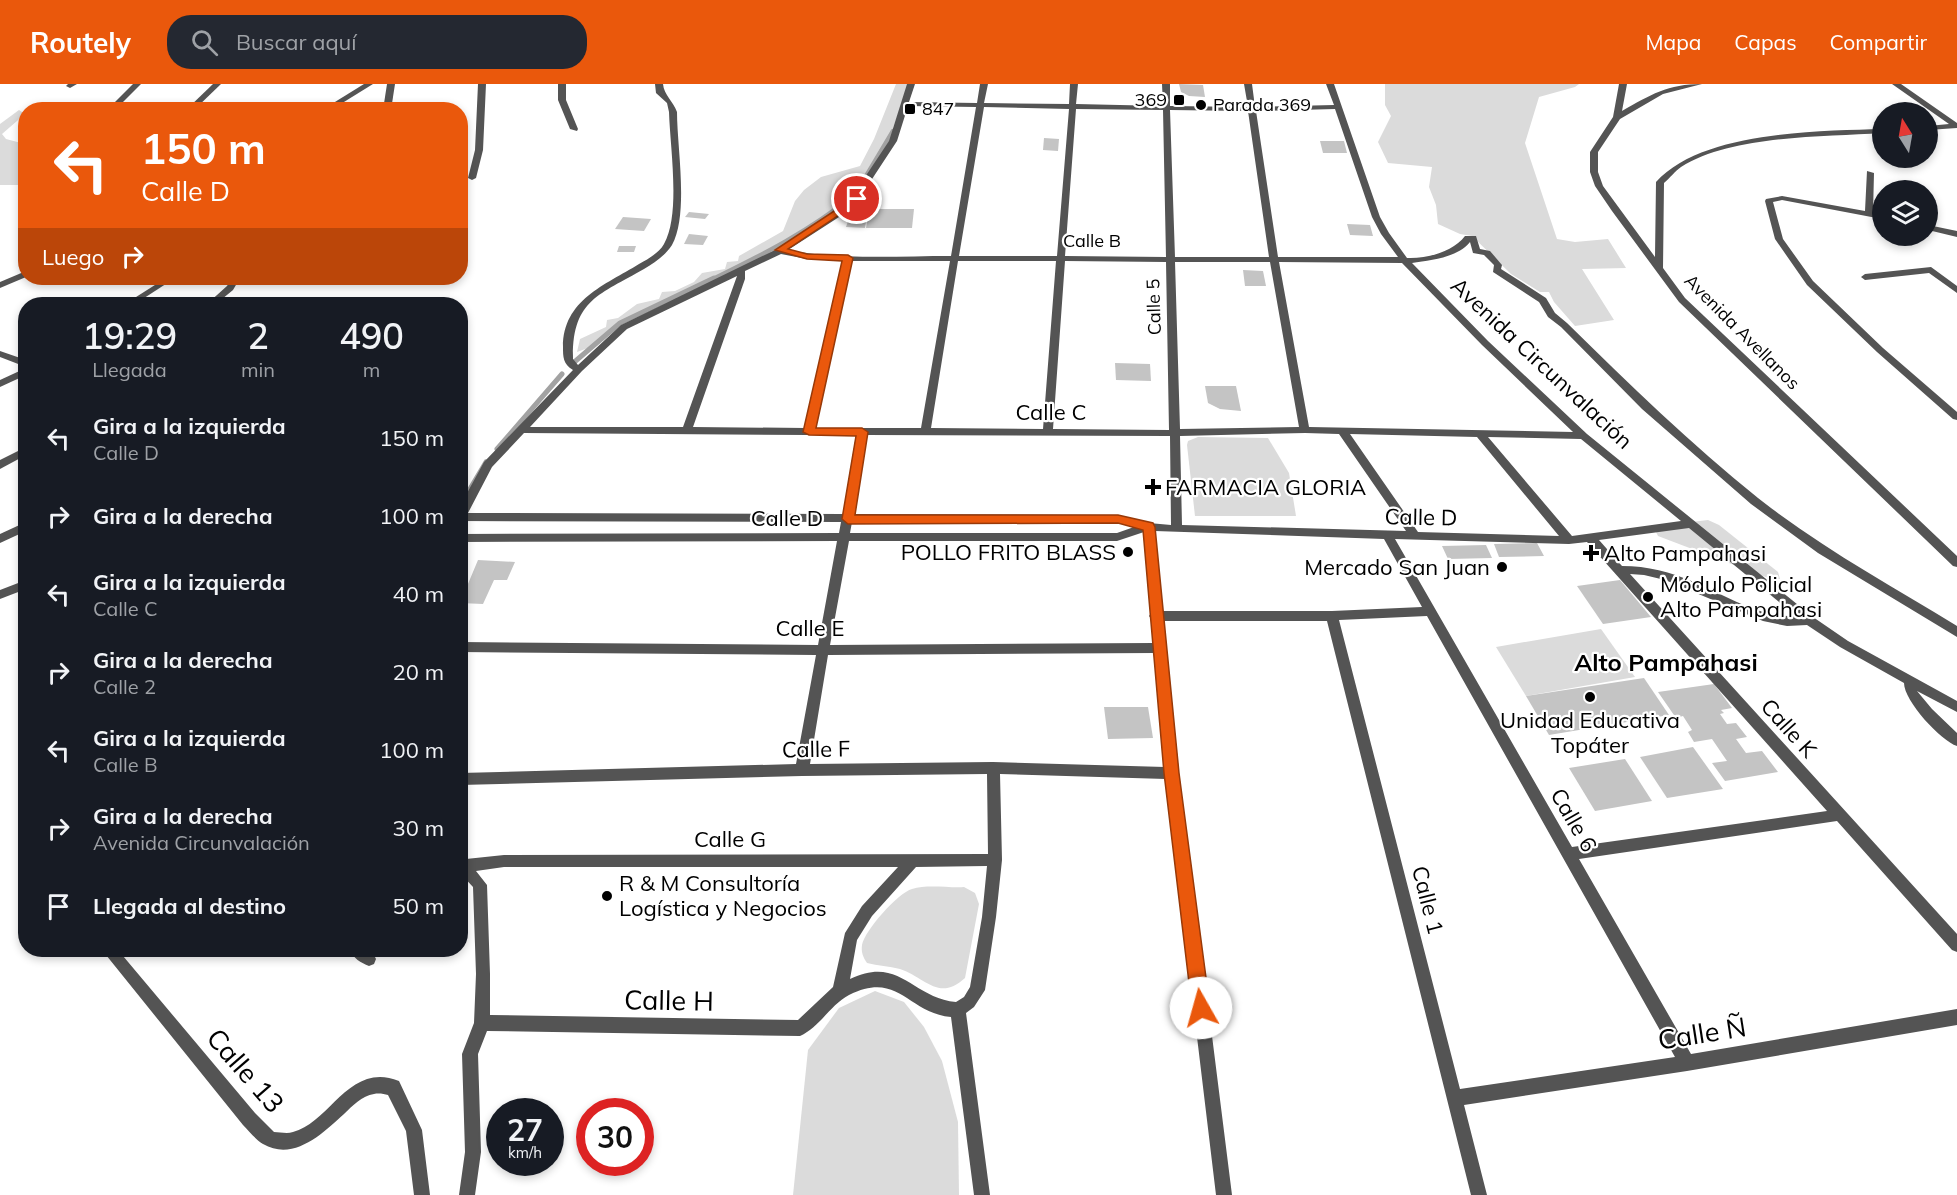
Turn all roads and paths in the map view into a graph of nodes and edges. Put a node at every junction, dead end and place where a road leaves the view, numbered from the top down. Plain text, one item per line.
1 (137, 84) edge
2 (217, 84) edge
3 (369, 84) edge
4 (391, 84) edge
5 (482, 84) edge
6 (562, 84) edge
7 (659, 84) edge
8 (911, 84) edge
9 (984, 84) edge
10 (1074, 84) edge
11 (1166, 84) edge
12 (1248, 84) edge
13 (1330, 84) edge
14 (1623, 84) edge
15 (1698, 84) edge
16 (1896, 84) edge
17 (118, 102) edge
18 (198, 102) edge
19 (339, 102) edge
20 (388, 102) edge
21 (906, 104) junction
22 (980, 106) junction
23 (1073, 106) junction
24 (1336, 107) junction
25 (1168, 108) junction
26 (1251, 109) junction
27 (1617, 117) junction
28 (1957, 126) edge
29 (1938, 127) edge
30 (574, 129) dead end
31 (1872, 132) edge
32 (1870, 173) dead end
33 (472, 178) dead end
34 (1869, 214) junction
35 (1872, 215) edge
36 (1938, 230) edge
37 (1957, 234) edge
38 (780, 250) junction
39 (1061, 257) junction
40 (1169, 257) junction
41 (848, 258) junction
42 (955, 258) junction
43 (1274, 260) junction
44 (1405, 261) junction
45 (1659, 268) junction
46 (741, 270) junction
47 (18, 277) edge
48 (1865, 277) dead end
49 (0, 285) edge
50 (160, 285) edge
51 (232, 285) edge
52 (1957, 290) edge
53 (141, 297) edge
54 (219, 297) edge
55 (0, 354) edge
56 (18, 361) edge
57 (579, 369) junction
58 (18, 375) edge
59 (0, 384) edge
60 (1957, 417) edge
61 (519, 430) junction
62 (1305, 430) junction
63 (687, 431) junction
64 (1048, 431) junction
65 (1342, 431) junction
66 (809, 432) junction
67 (862, 432) junction
68 (925, 432) junction
69 (1175, 433) junction
70 (1480, 434) junction
71 (1583, 436) junction
72 (18, 455) edge
73 (0, 465) edge
74 (468, 502) edge
75 (468, 517) edge
76 (848, 519) junction
77 (1692, 524) junction
78 (1149, 527) junction
79 (1177, 529) junction
80 (18, 530) edge
81 (1388, 536) junction
82 (1415, 536) junction
83 (845, 537) junction
84 (468, 538) edge
85 (1591, 539) junction
86 (0, 540) edge
87 (1569, 540) junction
88 (1957, 563) edge
89 (1622, 570) junction
90 (18, 587) edge
91 (0, 595) edge
92 (1431, 611) junction
93 (1155, 616) junction
94 (1332, 616) junction
95 (1809, 620) junction
96 (1957, 632) edge
97 (468, 647) edge
98 (1160, 648) junction
99 (821, 650) junction
100 (1910, 682) junction
101 (1957, 707) edge
102 (1957, 741) edge
103 (993, 768) junction
104 (802, 770) junction
105 (1172, 773) junction
106 (468, 779) edge
107 (1838, 815) junction
108 (1569, 854) junction
109 (914, 859) junction
110 (995, 860) junction
111 (468, 865) edge
112 (468, 871) edge
113 (1957, 945) edge
114 (115, 957) edge
115 (840, 991) junction
116 (958, 1010) junction
117 (1957, 1017) edge
118 (482, 1023) junction
119 (1688, 1063) junction
120 (1455, 1098) junction
121 (422, 1195) edge
122 (467, 1195) edge
123 (982, 1195) edge
124 (1224, 1195) edge
125 (1479, 1195) edge

1 - 17 street
2 - 18 street
3 - 19 street
4 - 20 street
5 - 33 street
6 - 30 street
7 - 57 street
8 - 21 street
9 - 22 street
10 - 23 street
11 - 25 street, Calle 5
12 - 26 street
13 - 24 street, Avenida Circunvalación
14 - 27 street, Avenida Avellanos
15 - 27 street
16 - 28 street
21 - 22 street
21 - 38 street
22 - 23 street
22 - 42 street
23 - 25 street
23 - 39 street
24 - 26 street
24 - 44 street, Avenida Circunvalación
25 - 26 street
25 - 40 street, Calle 5
26 - 43 street
27 - 45 street, Avenida Avellanos
28 - 29 street
31 - 45 street
32 - 34 street
34 - 35 street
34 - 60 street
36 - 37 street
38 - 41 street, Calle B
38 - 46 street
39 - 40 street, Calle B
39 - 42 street, Calle B
39 - 64 street
40 - 43 street, Calle B
40 - 69 street, Calle 5
41 - 42 street, Calle B
41 - 66 street
42 - 68 street
43 - 44 street, Calle B
43 - 62 street
44 - 71 street, Avenida Circunvalación
44 - 96 street, Calle B
45 - 88 street, Avenida Avellanos
46 - 57 street
46 - 63 street
47 - 49 street
48 - 52 street
50 - 53 street
51 - 54 street
55 - 56 street
57 - 61 street
58 - 59 street
61 - 63 street, Calle C
61 - 74 street
62 - 65 street, Calle C
62 - 69 street, Calle C
63 - 66 street, Calle C
64 - 68 street, Calle C
64 - 69 street, Calle C
65 - 70 street, Calle C
65 - 82 street
66 - 67 street, Calle C
67 - 68 street, Calle C
67 - 76 street
69 - 79 street, Calle 5
70 - 71 street, Calle C
70 - 87 street
71 - 77 street, Avenida Circunvalación
72 - 73 street
75 - 76 street, Calle D
76 - 78 street, Calle D
76 - 83 street
77 - 85 street, Calle D
77 - 95 street, Avenida Circunvalación
78 - 79 street, Calle D
78 - 83 street, Calle D
78 - 93 street
79 - 81 street, Calle D
80 - 86 street
81 - 82 street, Calle D
81 - 92 street, Calle 6
82 - 87 street, Calle D
83 - 84 street, Calle D
83 - 99 street
85 - 87 street, Calle D
85 - 89 street, Calle K
89 - 95 street
89 - 107 street, Calle K
90 - 91 street
92 - 94 street
92 - 108 street, Calle 6
93 - 94 street
93 - 98 street
94 - 120 street, Calle 1
95 - 100 street, Avenida Circunvalación
97 - 99 street, Calle E
98 - 99 street, Calle E
98 - 105 street
99 - 104 street
100 - 101 street, Avenida Circunvalación
100 - 102 street
103 - 104 street, Calle F
103 - 105 street, Calle F
103 - 110 street
104 - 106 street, Calle F
105 - 124 street
107 - 108 street
107 - 113 street, Calle K
108 - 119 street, Calle 6
109 - 110 street, Calle G
109 - 111 street, Calle G
109 - 115 street
110 - 116 street
112 - 118 street
114 - 121 street, Calle 13
115 - 116 street
115 - 118 street, Calle H
116 - 123 street
117 - 119 street, Calle Ñ
118 - 122 street
119 - 120 street, Calle Ñ
120 - 125 street, Calle 1

